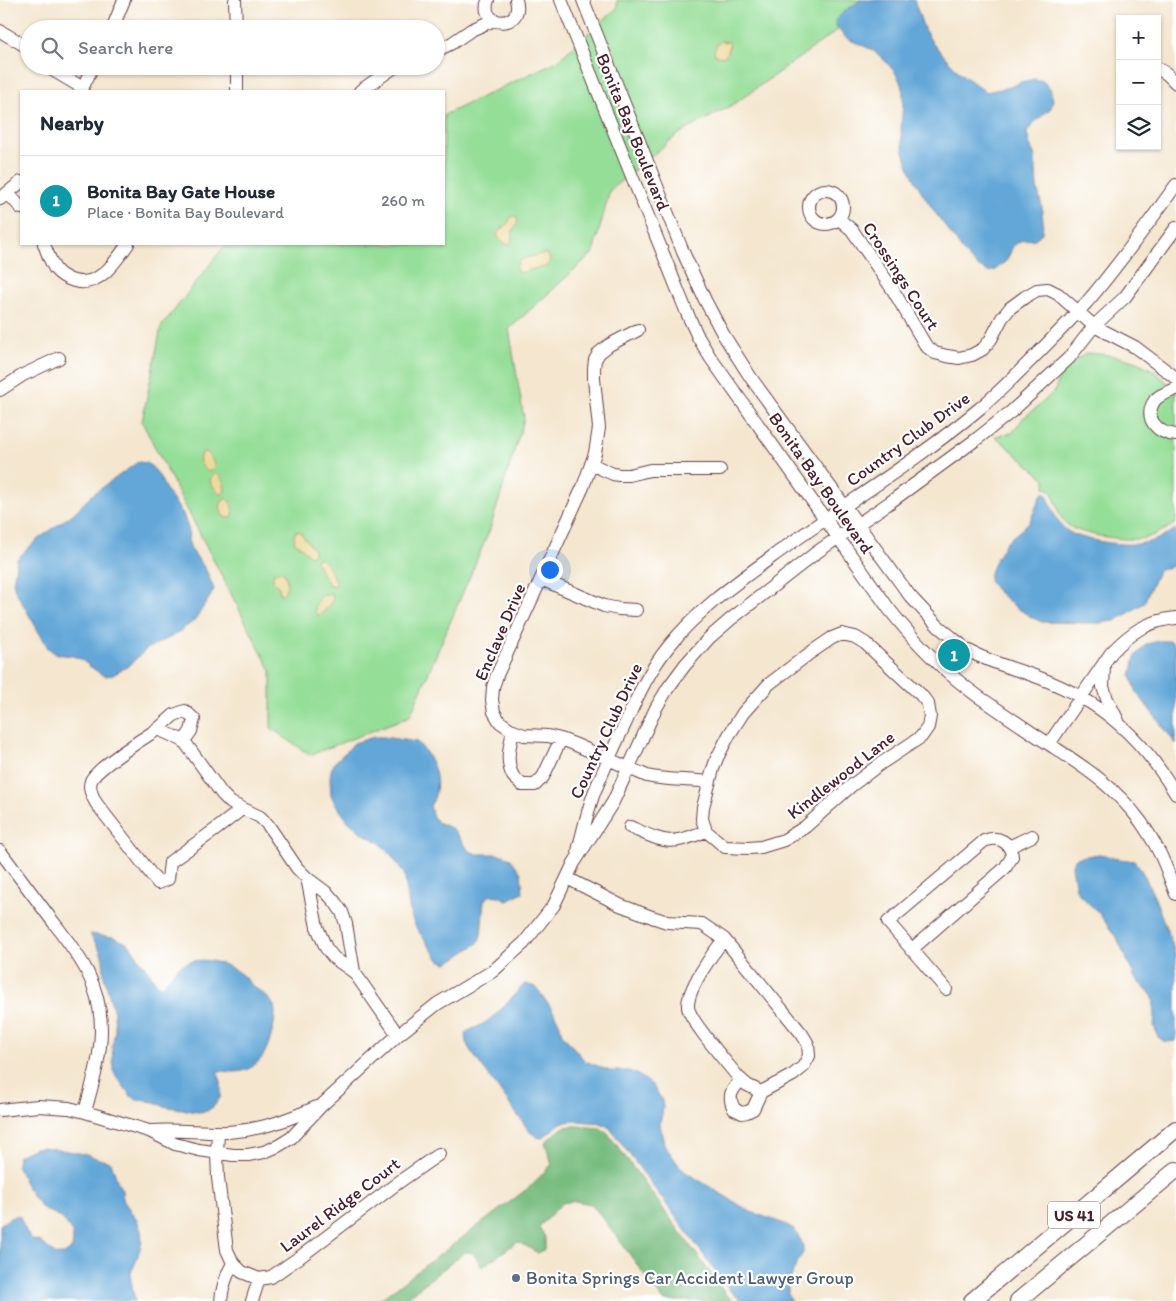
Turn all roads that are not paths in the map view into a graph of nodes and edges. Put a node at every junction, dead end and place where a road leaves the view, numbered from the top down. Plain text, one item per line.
1 (124, 0) edge
2 (131, 0) edge
3 (235, 0) edge
4 (488, 0) edge
5 (516, 0) edge
6 (561, 0) edge
7 (583, 0) edge
8 (115, 20) edge
9 (117, 20) edge
10 (236, 20) edge
11 (494, 20) junction
12 (0, 31) edge
13 (20, 43) edge
14 (445, 46) edge
15 (1161, 70) edge
16 (60, 75) edge
17 (86, 75) edge
18 (237, 75) edge
19 (383, 75) edge
20 (1176, 84) edge
21 (82, 90) edge
22 (237, 90) edge
23 (361, 90) edge
24 (20, 183) edge
25 (1176, 185) edge
26 (4, 196) edge
27 (20, 207) edge
28 (839, 218) dead end
29 (1176, 228) edge
30 (44, 245) edge
31 (127, 245) edge
32 (1077, 312) junction
33 (1094, 326) junction
34 (638, 330) dead end
35 (59, 358) dead end
36 (1176, 378) edge
37 (1176, 389) edge
38 (0, 390) edge
39 (1176, 435) edge
40 (592, 464) junction
41 (720, 470) dead end
42 (845, 506) junction
43 (825, 519) junction
44 (858, 525) junction
45 (838, 538) junction
46 (541, 579) junction
47 (636, 610) dead end
48 (1176, 618) edge
49 (1104, 664) junction
50 (1081, 698) junction
51 (1119, 723) junction
52 (158, 729) junction
53 (513, 731) junction
54 (561, 739) junction
55 (184, 741) junction
56 (1049, 744) junction
57 (609, 760) junction
58 (629, 768) junction
59 (709, 782) junction
60 (1176, 794) edge
61 (242, 809) junction
62 (630, 827) dead end
63 (706, 831) junction
64 (1032, 836) dead end
65 (1009, 847) junction
66 (0, 851) edge
67 (574, 863) junction
68 (307, 878) junction
69 (567, 878) junction
70 (1176, 894) edge
71 (724, 938) junction
72 (911, 950) junction
73 (354, 972) junction
74 (946, 989) dead end
75 (398, 1035) junction
76 (741, 1080) junction
77 (761, 1092) junction
78 (322, 1105) junction
79 (0, 1110) edge
80 (85, 1112) junction
81 (1176, 1129) edge
82 (149, 1131) junction
83 (218, 1132) junction
84 (217, 1154) junction
85 (439, 1154) dead end
86 (1176, 1170) edge
87 (233, 1263) junction
88 (259, 1279) junction
89 (221, 1301) edge
90 (252, 1301) edge
91 (972, 1301) edge
92 (1018, 1301) edge

1 - 8 street
2 - 9 street
3 - 10 street
4 - 11 street
5 - 11 street
6 - 43 street, Bonita Bay Boulevard
7 - 42 street, Bonita Bay Boulevard
11 - 14 street
12 - 13 street
15 - 20 street
16 - 21 street
17 - 21 street
18 - 22 street
19 - 23 street
24 - 26 street
25 - 32 street, Country Club Drive
26 - 27 street
28 - 32 street, Crossings Court
29 - 33 street, Country Club Drive
30 - 31 street
32 - 33 street, Crossings Court
32 - 42 street, Country Club Drive
33 - 36 street, Crossings Court
33 - 44 street, Country Club Drive
34 - 40 street, Enclave Drive
35 - 38 street
37 - 39 street
40 - 41 street
40 - 46 street, Enclave Drive
42 - 43 street, Country Club Drive
42 - 44 street, Bonita Bay Boulevard
43 - 45 street, Bonita Bay Boulevard
43 - 57 street, Country Club Drive
44 - 45 street, Country Club Drive
44 - 50 street, Bonita Bay Boulevard
45 - 56 street, Bonita Bay Boulevard
45 - 58 street, Country Club Drive
46 - 47 street
46 - 53 street, Enclave Drive
48 - 49 street
49 - 50 street
49 - 51 street
50 - 51 street, Bonita Bay Boulevard
50 - 56 street
51 - 60 street, Bonita Bay Boulevard
52 - 55 street
52 - 55 street
52 - 61 street
53 - 54 street
53 - 54 street
54 - 57 street
55 - 61 street
56 - 70 street, Bonita Bay Boulevard
57 - 58 street
57 - 67 street, Country Club Drive
58 - 59 street
58 - 67 street, Country Club Drive
59 - 63 street, Kindlewood Lane
59 - 63 street, Kindlewood Lane
61 - 68 street
62 - 63 street
64 - 65 street
65 - 72 street
65 - 72 street
66 - 80 street
67 - 69 street, Country Club Drive
68 - 73 street
68 - 73 street
69 - 71 street
69 - 75 street, Country Club Drive
71 - 76 street
71 - 77 street
72 - 74 street
73 - 75 street
75 - 78 street, Country Club Drive
76 - 77 street
76 - 77 street
78 - 83 street, Country Club Drive
78 - 84 street, Country Club Drive
79 - 80 street, Country Club Drive
80 - 82 street, Country Club Drive
81 - 91 main road, US 41
82 - 83 street, Country Club Drive
82 - 84 street, Country Club Drive
83 - 84 street
84 - 87 street
85 - 88 street, Laurel Ridge Court
86 - 92 main road, US 41
87 - 88 street
87 - 89 street
88 - 90 street

